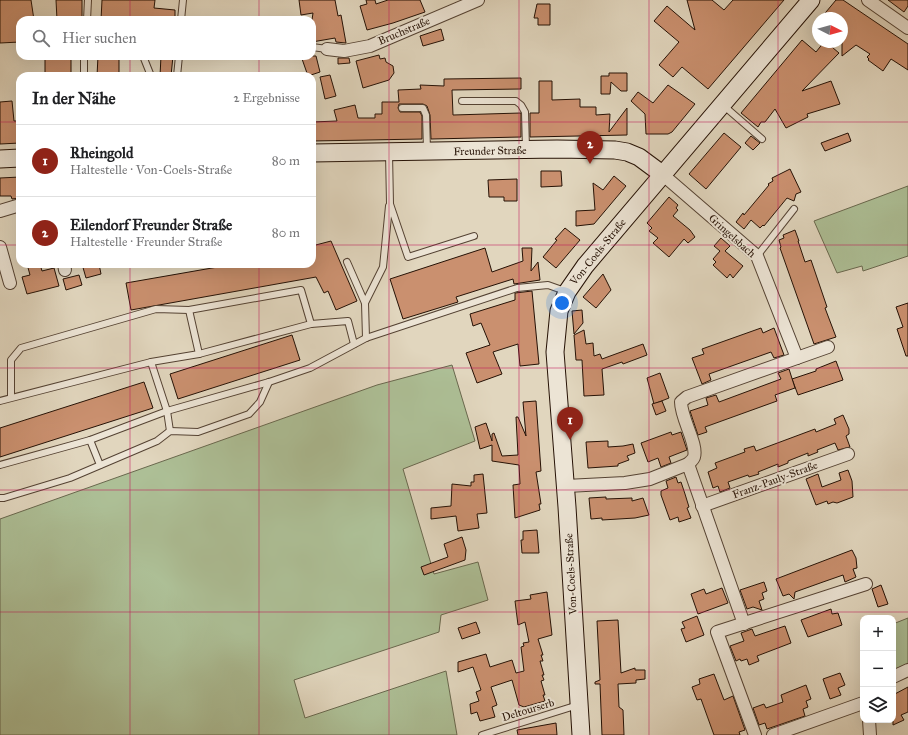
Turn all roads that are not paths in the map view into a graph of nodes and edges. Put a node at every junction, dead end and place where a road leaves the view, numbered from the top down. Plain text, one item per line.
1 (88, 0) edge
2 (183, 0) edge
3 (478, 0) edge
4 (811, 0) edge
5 (868, 0) edge
6 (87, 16) edge
7 (181, 16) edge
8 (906, 22) edge
9 (316, 48) edge
10 (327, 49) joint
11 (84, 60) edge
12 (145, 60) edge
13 (179, 60) edge
14 (84, 72) edge
15 (150, 72) edge
16 (177, 72) edge
17 (462, 100) dead end
18 (722, 105) junction
19 (402, 108) dead end
20 (762, 139) dead end
21 (526, 150) junction
22 (388, 152) junction
23 (427, 152) junction
24 (316, 153) edge
25 (16, 158) edge
26 (0, 159) edge
27 (662, 174) junction
28 (390, 204) junction
29 (16, 206) edge
30 (794, 209) dead end
31 (0, 211) edge
32 (474, 236) dead end
33 (0, 247) edge
34 (757, 256) junction
35 (347, 262) dead end
36 (10, 283) dead end
37 (567, 292) junction
38 (365, 304) junction
39 (189, 310) junction
40 (311, 324) junction
41 (366, 338) junction
42 (354, 344) junction
43 (828, 347) dead end
44 (199, 354) junction
45 (797, 358) junction
46 (151, 362) junction
47 (269, 382) junction
48 (12, 398) junction
49 (0, 401) edge
50 (167, 411) junction
51 (170, 431) junction
52 (90, 440) junction
53 (848, 454) dead end
54 (688, 464) junction
55 (0, 465) edge
56 (100, 465) junction
57 (566, 486) junction
58 (0, 498) edge
59 (702, 506) junction
60 (866, 584) dead end
61 (744, 624) junction
62 (908, 670) edge
63 (896, 676) edge
64 (860, 704) edge
65 (579, 705) junction
66 (869, 723) edge
67 (482, 735) edge
68 (581, 735) edge
69 (755, 735) edge
70 (773, 735) edge
71 (870, 735) edge

1 - 6 lane
2 - 7 lane
3 - 10 street, Bruchstraße
4 - 18 main road, Von-Coels-Straße
5 - 8 street
9 - 10 lane
11 - 14 lane
12 - 15 lane
13 - 16 lane
17 - 21 lane
18 - 20 lane
18 - 27 main road, Von-Coels-Straße
19 - 23 lane
21 - 23 main road, Freunder Straße
21 - 27 main road, Freunder Straße
22 - 23 main road, Freunder Straße
22 - 24 main road, Freunder Straße
22 - 28 lane
25 - 26 main road
27 - 34 street, Gringelsbach
27 - 37 main road, Von-Coels-Straße
28 - 32 lane
28 - 38 lane
29 - 31 street
30 - 34 lane
33 - 36 street
34 - 45 street, Gringelsbach
35 - 38 lane
37 - 41 lane
37 - 57 main road, Von-Coels-Straße
38 - 41 lane
39 - 40 lane
39 - 44 lane
39 - 48 lane
40 - 42 lane
40 - 44 lane
41 - 42 lane
42 - 47 lane
43 - 45 street
44 - 46 lane
45 - 54 street
46 - 48 lane
46 - 50 lane
47 - 50 lane
47 - 51 lane
48 - 49 lane
50 - 51 lane
50 - 52 lane
51 - 56 lane
52 - 55 lane
52 - 56 lane
53 - 59 street, Franz-Pauly-Straße
54 - 57 street
54 - 59 street
56 - 58 lane
57 - 65 main road, Von-Coels-Straße
59 - 61 street
60 - 61 street
61 - 69 street
62 - 63 street
64 - 70 street
65 - 67 lane, Deltourserb
65 - 68 main road, Von-Coels-Straße
66 - 71 street

